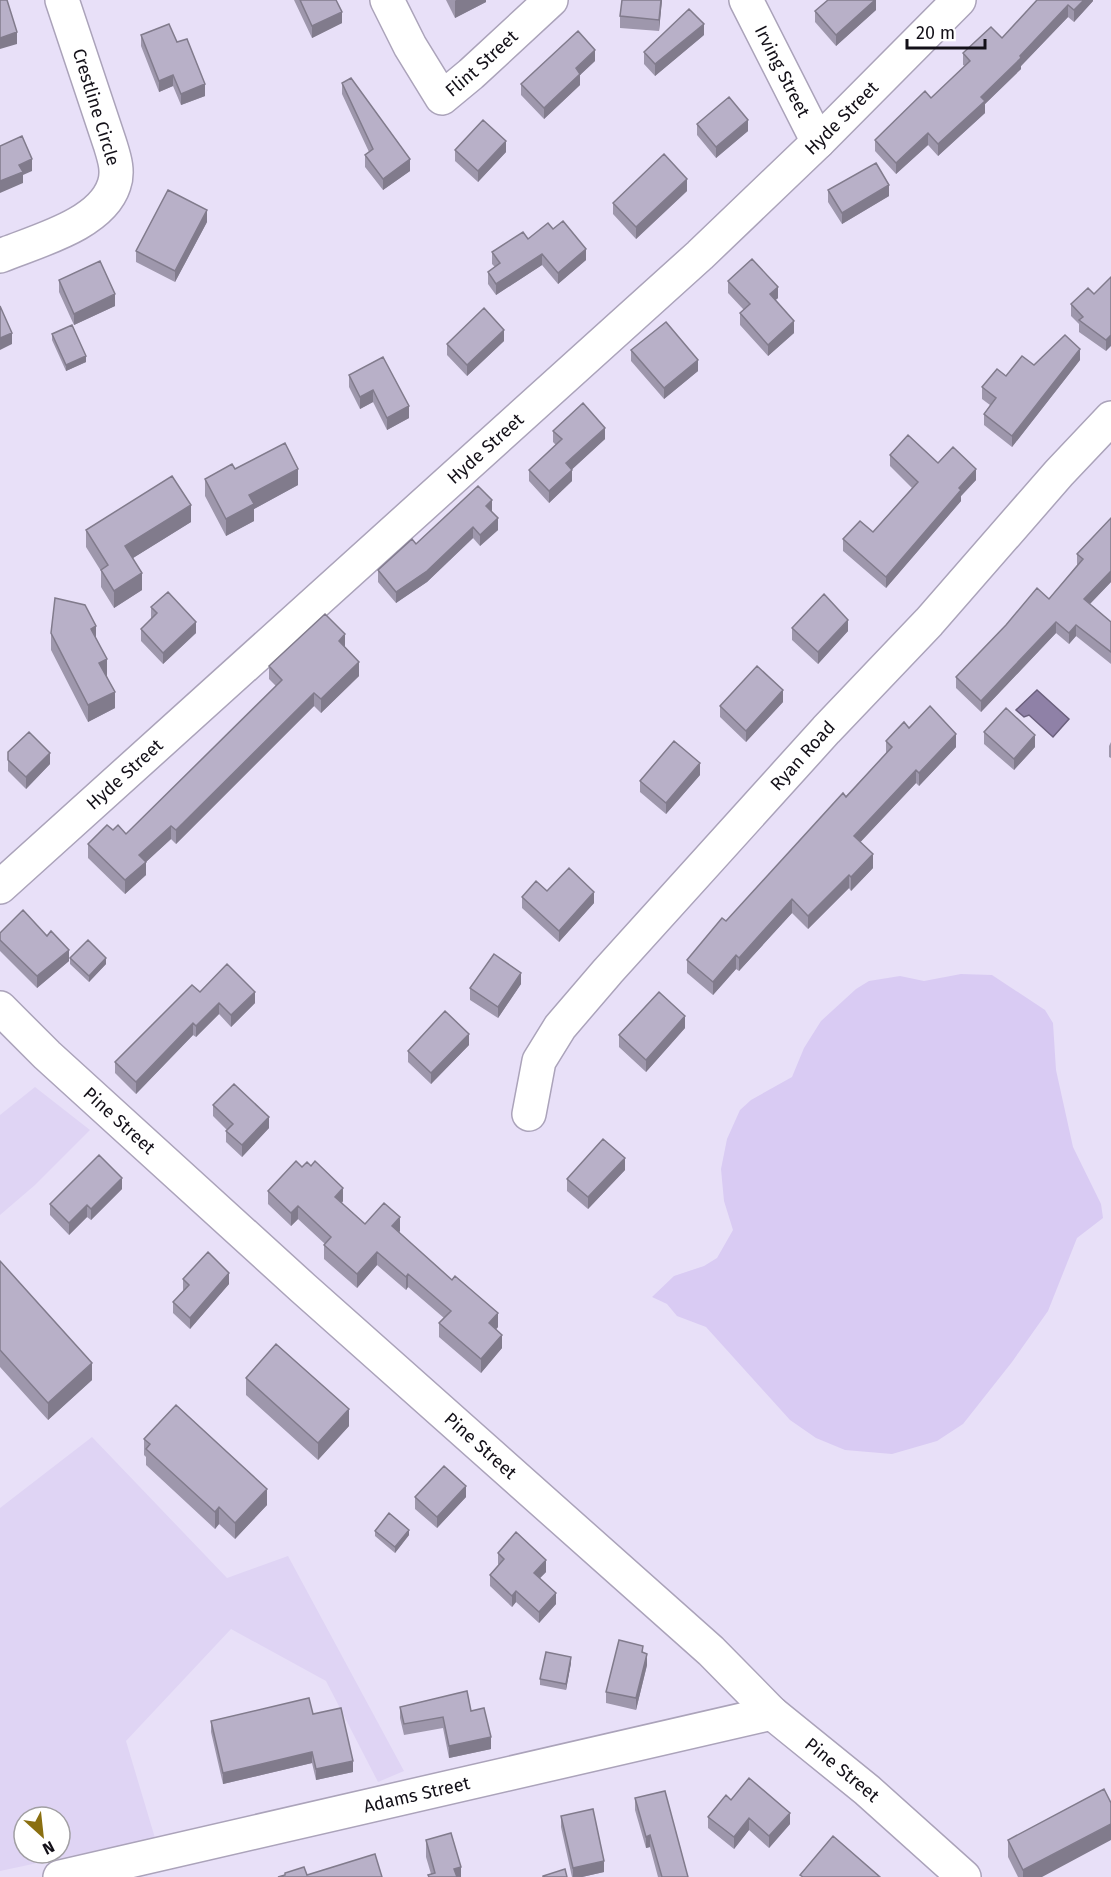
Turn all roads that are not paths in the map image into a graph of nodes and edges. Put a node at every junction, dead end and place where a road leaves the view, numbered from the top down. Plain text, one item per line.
1 (62, 0) edge
2 (387, 0) edge
3 (551, 0) edge
4 (746, 0) edge
5 (959, 0) edge
6 (818, 142) junction
7 (0, 256) edge
8 (1111, 418) edge
9 (0, 886) edge
10 (0, 1008) edge
11 (529, 1114) dead end
12 (772, 1713) junction
13 (60, 1877) edge
14 (964, 1877) edge

1 - 7 street, Crestline Circle
2 - 3 street, Flint Street
4 - 6 street, Irving Street
5 - 6 street, Hyde Street
6 - 9 street, Hyde Street
8 - 11 street, Ryan Road
10 - 12 street, Pine Street
12 - 13 street, Adams Street
12 - 14 street, Pine Street

